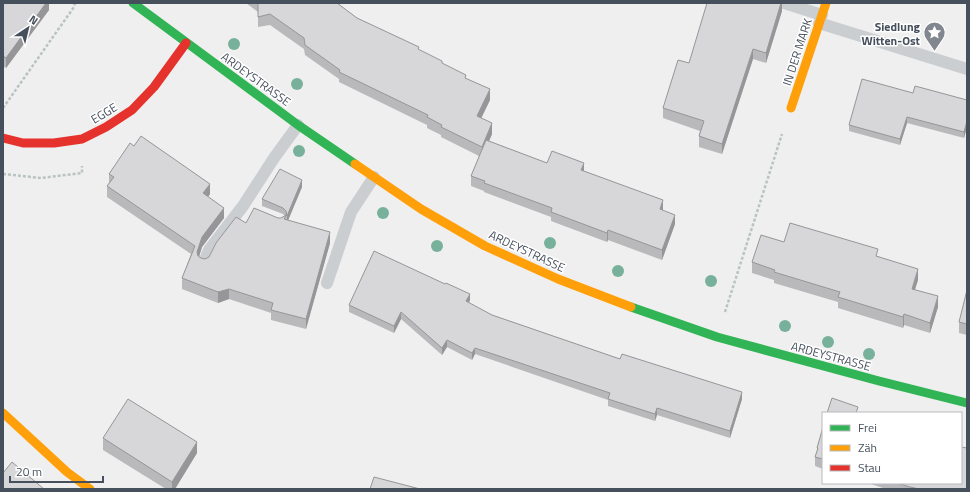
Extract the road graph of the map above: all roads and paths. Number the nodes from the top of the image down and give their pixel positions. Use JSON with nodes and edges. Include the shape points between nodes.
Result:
{"nodes":[{"id":1,"x":76,"y":3,"type":"edge"},
{"id":2,"x":134,"y":3,"type":"edge"},
{"id":3,"x":784,"y":3,"type":"edge"},
{"id":4,"x":826,"y":3,"type":"edge"},
{"id":5,"x":820,"y":19,"type":"junction"},
{"id":6,"x":186,"y":43,"type":"junction"},
{"id":7,"x":967,"y":69,"type":"edge"},
{"id":8,"x":3,"y":108,"type":"edge"},
{"id":9,"x":791,"y":108,"type":"joint"},
{"id":10,"x":298,"y":125,"type":"junction"},
{"id":11,"x":3,"y":138,"type":"edge"},
{"id":12,"x":374,"y":177,"type":"junction"},
{"id":13,"x":243,"y":206,"type":"junction"},
{"id":14,"x":256,"y":211,"type":"edge"},
{"id":15,"x":204,"y":262,"type":"edge"},
{"id":16,"x":327,"y":283,"type":"dead end"},
{"id":17,"x":717,"y":337,"type":"junction"},
{"id":18,"x":967,"y":403,"type":"edge"},
{"id":19,"x":3,"y":413,"type":"edge"},
{"id":20,"x":90,"y":489,"type":"edge"}],
"edges":[{"from":1,"to":8,"type":"path"},
{"from":2,"to":6,"type":"main road","name":"ARDEYSTRASSE"},
{"from":3,"to":5,"type":"lane"},
{"from":4,"to":5,"type":"main road","name":"IN DER MARK"},
{"from":5,"to":7,"type":"lane"},
{"from":5,"to":9,"type":"main road","name":"IN DER MARK"},
{"from":6,"to":10,"type":"main road","name":"ARDEYSTRASSE"},
{"from":6,"to":11,"type":"main road","name":"EGGE","via":[[154,87],[132,110],[82,140],[23,143]]},
{"from":9,"to":17,"type":"path"},
{"from":10,"to":12,"type":"main road","name":"ARDEYSTRASSE"},
{"from":10,"to":13,"type":"lane"},
{"from":12,"to":16,"type":"lane","via":[[351,212]]},
{"from":12,"to":17,"type":"main road","name":"ARDEYSTRASSE","via":[[421,209],[485,246],[558,279]]},
{"from":13,"to":14,"type":"lane"},
{"from":13,"to":15,"type":"lane","via":[[209,250]]},
{"from":17,"to":18,"type":"main road","name":"ARDEYSTRASSE"},
{"from":19,"to":20,"type":"main road","via":[[67,472]]}]}
